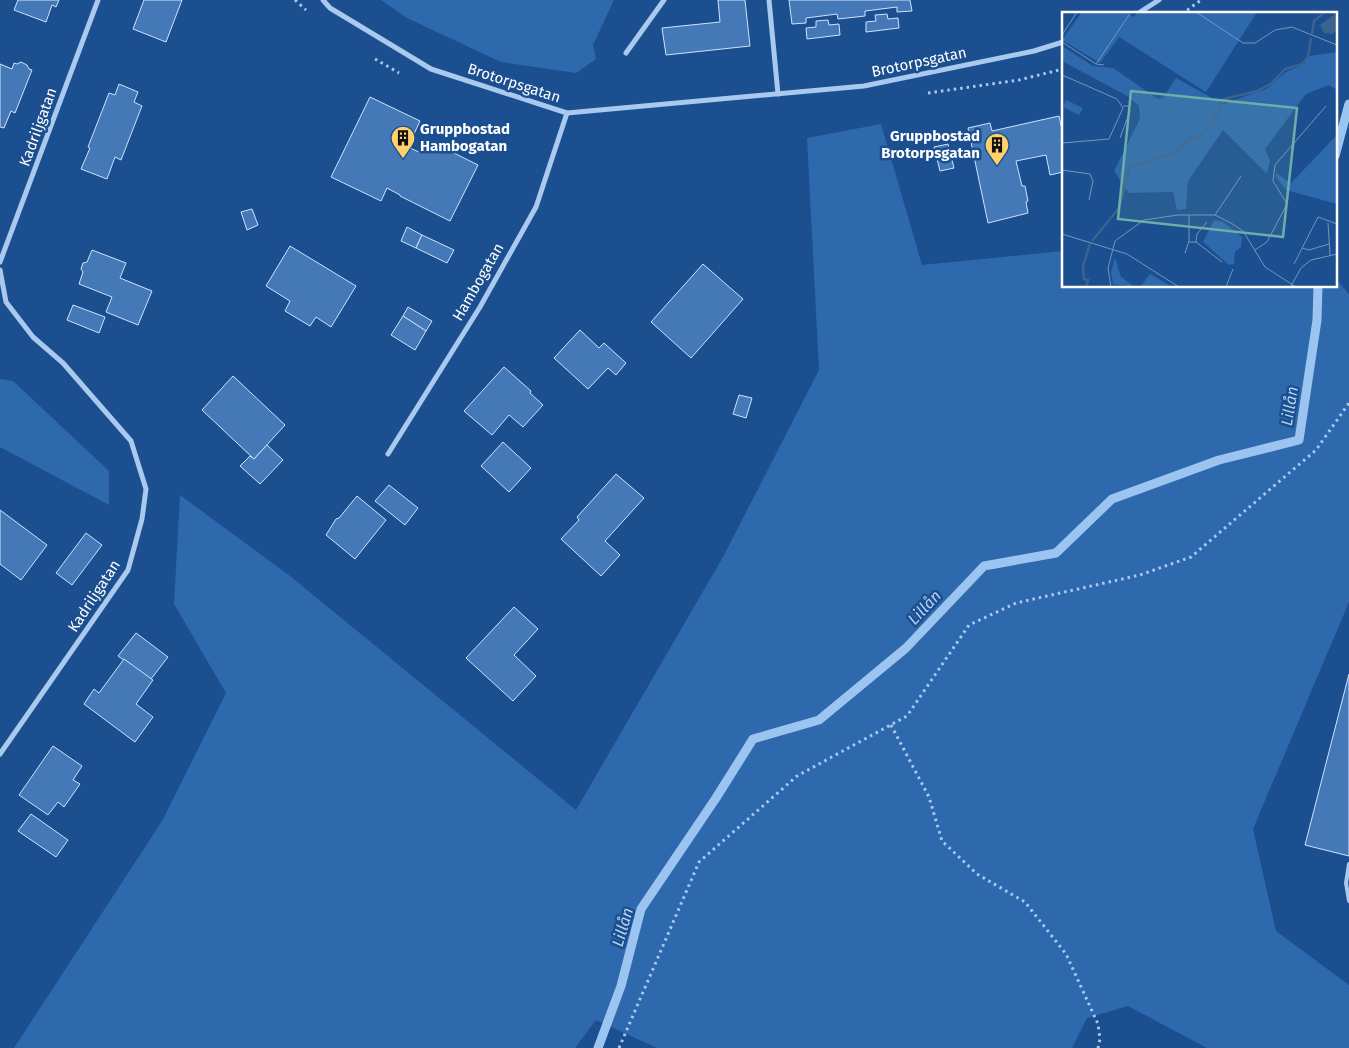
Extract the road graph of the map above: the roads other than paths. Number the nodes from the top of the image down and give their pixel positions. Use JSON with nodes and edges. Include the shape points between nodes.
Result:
{"nodes":[{"id":1,"x":98,"y":0,"type":"edge"},
{"id":2,"x":324,"y":0,"type":"edge"},
{"id":3,"x":664,"y":0,"type":"edge"},
{"id":4,"x":769,"y":0,"type":"edge"},
{"id":5,"x":1159,"y":0,"type":"edge"},
{"id":6,"x":1140,"y":12,"type":"edge"},
{"id":7,"x":1062,"y":42,"type":"edge"},
{"id":8,"x":626,"y":53,"type":"dead end"},
{"id":9,"x":778,"y":94,"type":"junction"},
{"id":10,"x":567,"y":113,"type":"junction"},
{"id":11,"x":0,"y":262,"type":"edge"},
{"id":12,"x":0,"y":270,"type":"edge"},
{"id":13,"x":388,"y":454,"type":"dead end"},
{"id":14,"x":0,"y":754,"type":"edge"},
{"id":15,"x":1349,"y":864,"type":"edge"},
{"id":16,"x":1349,"y":901,"type":"edge"}],
"edges":[{"from":1,"to":11,"type":"street","name":"Kadriljgatan"},
{"from":2,"to":10,"type":"street","name":"Brotorpsgatan","via":[[330,8],[431,69]]},
{"from":3,"to":8,"type":"street"},
{"from":4,"to":9,"type":"street"},
{"from":5,"to":6,"type":"street"},
{"from":7,"to":9,"type":"street","name":"Brotorpsgatan","via":[[864,86]]},
{"from":9,"to":10,"type":"street","name":"Brotorpsgatan"},
{"from":10,"to":13,"type":"street","name":"Hambogatan","via":[[536,207],[480,307]]},
{"from":12,"to":14,"type":"street","name":"Kadriljgatan","via":[[6,302],[33,337],[63,363],[132,441],[146,489],[142,519],[128,570]]},
{"from":15,"to":16,"type":"lane","via":[[1346,883]]}]}
